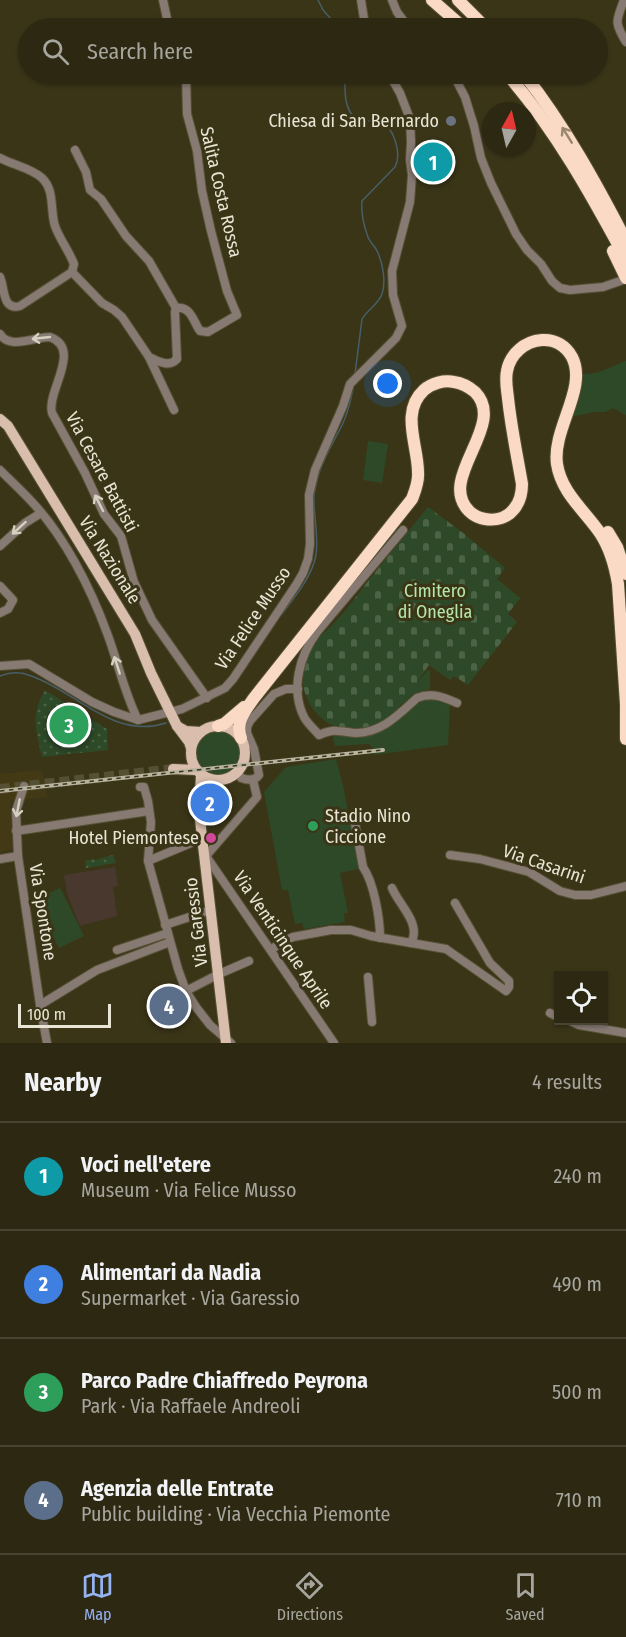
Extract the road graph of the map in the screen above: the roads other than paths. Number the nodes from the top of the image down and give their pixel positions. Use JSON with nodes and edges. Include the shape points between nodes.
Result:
{"nodes":[{"id":1,"x":163,"y":0,"type":"edge"},
{"id":2,"x":361,"y":0,"type":"edge"},
{"id":3,"x":392,"y":0,"type":"edge"},
{"id":4,"x":432,"y":0,"type":"edge"},
{"id":5,"x":458,"y":0,"type":"edge"},
{"id":6,"x":624,"y":0,"type":"edge"},
{"id":7,"x":167,"y":18,"type":"edge"},
{"id":8,"x":364,"y":18,"type":"edge"},
{"id":9,"x":402,"y":18,"type":"edge"},
{"id":10,"x":453,"y":18,"type":"edge"},
{"id":11,"x":476,"y":18,"type":"edge"},
{"id":12,"x":626,"y":42,"type":"edge"},
{"id":13,"x":186,"y":84,"type":"edge"},
{"id":14,"x":395,"y":84,"type":"edge"},
{"id":15,"x":458,"y":84,"type":"edge"},
{"id":16,"x":515,"y":84,"type":"edge"},
{"id":17,"x":531,"y":84,"type":"edge"},
{"id":18,"x":75,"y":150,"type":"dead end"},
{"id":19,"x":0,"y":158,"type":"edge"},
{"id":20,"x":593,"y":199,"type":"junction"},
{"id":21,"x":626,"y":241,"type":"edge"},
{"id":22,"x":626,"y":259,"type":"edge"},
{"id":23,"x":72,"y":272,"type":"junction"},
{"id":24,"x":625,"y":276,"type":"edge"},
{"id":25,"x":0,"y":277,"type":"edge"},
{"id":26,"x":176,"y":308,"type":"junction"},
{"id":27,"x":0,"y":334,"type":"edge"},
{"id":28,"x":149,"y":357,"type":"junction"},
{"id":29,"x":174,"y":410,"type":"dead end"},
{"id":30,"x":0,"y":419,"type":"edge"},
{"id":31,"x":0,"y":470,"type":"edge"},
{"id":32,"x":567,"y":491,"type":"junction"},
{"id":33,"x":41,"y":513,"type":"junction"},
{"id":34,"x":403,"y":530,"type":"dead end"},
{"id":35,"x":0,"y":546,"type":"edge"},
{"id":36,"x":626,"y":574,"type":"edge"},
{"id":37,"x":0,"y":586,"type":"edge"},
{"id":38,"x":0,"y":613,"type":"edge"},
{"id":39,"x":0,"y":666,"type":"edge"},
{"id":40,"x":298,"y":689,"type":"junction"},
{"id":41,"x":207,"y":698,"type":"junction"},
{"id":42,"x":254,"y":698,"type":"junction"},
{"id":43,"x":626,"y":702,"type":"edge"},
{"id":44,"x":457,"y":703,"type":"dead end"},
{"id":45,"x":169,"y":712,"type":"junction"},
{"id":46,"x":138,"y":720,"type":"junction"},
{"id":47,"x":177,"y":726,"type":"junction"},
{"id":48,"x":218,"y":726,"type":"junction"},
{"id":49,"x":201,"y":732,"type":"junction"},
{"id":50,"x":241,"y":738,"type":"junction"},
{"id":51,"x":626,"y":739,"type":"edge"},
{"id":52,"x":191,"y":753,"type":"junction"},
{"id":53,"x":238,"y":772,"type":"junction"},
{"id":54,"x":199,"y":773,"type":"junction"},
{"id":55,"x":253,"y":780,"type":"junction"},
{"id":56,"x":216,"y":781,"type":"junction"},
{"id":57,"x":24,"y":786,"type":"dead end"},
{"id":58,"x":140,"y":787,"type":"dead end"},
{"id":59,"x":200,"y":797,"type":"junction"},
{"id":60,"x":149,"y":811,"type":"junction"},
{"id":61,"x":354,"y":818,"type":"dead end"},
{"id":62,"x":16,"y":831,"type":"junction"},
{"id":63,"x":203,"y":838,"type":"junction"},
{"id":64,"x":450,"y":855,"type":"dead end"},
{"id":65,"x":18,"y":856,"type":"junction"},
{"id":66,"x":206,"y":856,"type":"junction"},
{"id":67,"x":0,"y":859,"type":"edge"},
{"id":68,"x":148,"y":861,"type":"junction"},
{"id":69,"x":626,"y":886,"type":"edge"},
{"id":70,"x":392,"y":888,"type":"dead end"},
{"id":71,"x":454,"y":903,"type":"dead end"},
{"id":72,"x":211,"y":910,"type":"junction"},
{"id":73,"x":168,"y":933,"type":"junction"},
{"id":74,"x":376,"y":937,"type":"junction"},
{"id":75,"x":411,"y":943,"type":"junction"},
{"id":76,"x":117,"y":950,"type":"dead end"},
{"id":77,"x":271,"y":950,"type":"junction"},
{"id":78,"x":249,"y":961,"type":"dead end"},
{"id":79,"x":219,"y":974,"type":"junction"},
{"id":80,"x":368,"y":976,"type":"dead end"},
{"id":81,"x":186,"y":991,"type":"junction"},
{"id":82,"x":40,"y":1005,"type":"junction"},
{"id":83,"x":372,"y":1022,"type":"dead end"},
{"id":84,"x":579,"y":1025,"type":"edge"},
{"id":85,"x":626,"y":1033,"type":"edge"},
{"id":86,"x":228,"y":1042,"type":"edge"},
{"id":87,"x":47,"y":1043,"type":"edge"},
{"id":88,"x":334,"y":1043,"type":"edge"}],
"edges":[{"from":1,"to":7,"type":"street"},
{"from":2,"to":8,"type":"street"},
{"from":3,"to":9,"type":"street"},
{"from":4,"to":10,"type":"highway"},
{"from":5,"to":11,"type":"highway"},
{"from":6,"to":12,"type":"street","via":[[617,19]]},
{"from":13,"to":26,"type":"street","name":"Salita Costa Rossa","via":[[187,114],[202,191],[227,291],[237,315],[205,333],[187,310]]},
{"from":14,"to":41,"type":"street","name":"Via Felice Musso","via":[[410,119],[412,174],[410,202],[392,271],[393,295],[402,326],[396,338],[350,384],[315,470],[309,495],[310,544],[303,573],[233,679]]},
{"from":15,"to":24,"type":"street","via":[[491,183],[516,234],[552,281],[570,290],[603,287]]},
{"from":16,"to":20,"type":"highway","via":[[548,126]]},
{"from":21,"to":17,"type":"highway","one_way":true,"via":[[582,160]]},
{"from":18,"to":26,"type":"street","via":[[90,190],[149,261]]},
{"from":19,"to":23,"type":"street","via":[[34,173],[46,183],[55,226],[74,264]]},
{"from":20,"to":22,"type":"highway"},
{"from":20,"to":24,"type":"highway"},
{"from":23,"to":25,"type":"street","via":[[15,307],[6,302]]},
{"from":23,"to":28,"type":"street","via":[[122,317]]},
{"from":26,"to":28,"type":"street","via":[[177,359],[169,364]]},
{"from":41,"to":27,"type":"street","name":"Via Cesare Battisti","one_way":true,"via":[[152,620],[134,582],[121,537],[104,514],[51,411],[63,368],[61,345],[47,336],[9,342]]},
{"from":28,"to":29,"type":"street"},
{"from":30,"to":45,"type":"main road","name":"Via Nazionale","via":[[8,426],[135,634]]},
{"from":31,"to":33,"type":"street"},
{"from":32,"to":36,"type":"highway","via":[[605,527],[617,546]]},
{"from":32,"to":42,"type":"highway","via":[[556,456],[576,374],[571,355],[563,346],[534,341],[521,347],[509,363],[506,384],[522,490],[516,507],[501,518],[488,520],[473,515],[460,493],[483,418],[478,396],[470,388],[453,382],[427,388],[412,412],[418,472],[412,499]]},
{"from":32,"to":43,"type":"highway","via":[[603,538],[614,565]]},
{"from":33,"to":35,"type":"street","one_way":true},
{"from":46,"to":33,"type":"street","one_way":true,"via":[[87,585]]},
{"from":34,"to":40,"type":"street","via":[[312,638],[301,661]]},
{"from":37,"to":38,"type":"street","via":[[13,600]]},
{"from":39,"to":46,"type":"street","via":[[29,664],[92,702]]},
{"from":40,"to":44,"type":"street","via":[[304,719],[319,735],[335,730],[371,731],[389,723],[422,696],[437,695]]},
{"from":40,"to":55,"type":"street","via":[[274,694],[247,727],[259,775]]},
{"from":41,"to":45,"type":"street","name":"Via Felice Musso"},
{"from":42,"to":48,"type":"highway"},
{"from":42,"to":50,"type":"highway","via":[[239,722]]},
{"from":43,"to":51,"type":"highway"},
{"from":45,"to":46,"type":"street","name":"Via Felice Musso"},
{"from":45,"to":47,"type":"main road","name":"Via Nazionale"},
{"from":47,"to":49,"type":"main road","via":[[192,733]]},
{"from":47,"to":52,"type":"main road","name":"Via Nazionale","via":[[189,742]]},
{"from":48,"to":49,"type":"main road"},
{"from":48,"to":50,"type":"main road","via":[[235,731]]},
{"from":49,"to":52,"type":"main road"},
{"from":50,"to":53,"type":"main road","via":[[246,756]]},
{"from":52,"to":54,"type":"main road"},
{"from":52,"to":54,"type":"main road","via":[[187,763],[173,770]]},
{"from":53,"to":55,"type":"street","via":[[241,778]]},
{"from":53,"to":56,"type":"main road"},
{"from":54,"to":56,"type":"main road"},
{"from":54,"to":59,"type":"main road","name":"Via Garessio"},
{"from":55,"to":66,"type":"street","via":[[256,797]]},
{"from":56,"to":59,"type":"main road"},
{"from":57,"to":62,"type":"street","name":"Via Spontone","one_way":true,"via":[[16,811]]},
{"from":58,"to":60,"type":"street","via":[[144,787]]},
{"from":59,"to":63,"type":"main road","name":"Via Garessio"},
{"from":60,"to":62,"type":"street"},
{"from":60,"to":68,"type":"street"},
{"from":61,"to":74,"type":"street","via":[[363,867],[379,916]]},
{"from":62,"to":65,"type":"street","name":"Via Spontone"},
{"from":63,"to":66,"type":"main road","name":"Via Garessio"},
{"from":63,"to":68,"type":"street"},
{"from":64,"to":69,"type":"street","name":"Via Casarini","via":[[530,872],[562,892],[575,895],[591,896]]},
{"from":65,"to":67,"type":"street"},
{"from":65,"to":82,"type":"street","name":"Via Spontone"},
{"from":66,"to":72,"type":"main road","name":"Via Garessio"},
{"from":66,"to":77,"type":"street","name":"Via Venticinque Aprile"},
{"from":68,"to":73,"type":"street"},
{"from":70,"to":75,"type":"street","via":[[414,926]]},
{"from":71,"to":75,"type":"street","via":[[490,963],[509,981],[506,991],[446,949]]},
{"from":72,"to":73,"type":"street"},
{"from":72,"to":79,"type":"main road","name":"Via Garessio"},
{"from":73,"to":76,"type":"street"},
{"from":73,"to":81,"type":"street"},
{"from":73,"to":82,"type":"street"},
{"from":74,"to":75,"type":"street"},
{"from":74,"to":77,"type":"street","via":[[351,930],[331,930],[293,937]]},
{"from":77,"to":88,"type":"street","name":"Via Venticinque Aprile"},
{"from":78,"to":79,"type":"street"},
{"from":79,"to":81,"type":"street"},
{"from":79,"to":86,"type":"main road","name":"Via Garessio"},
{"from":80,"to":83,"type":"street"},
{"from":81,"to":86,"type":"street"},
{"from":82,"to":87,"type":"street","name":"Via Spontone"},
{"from":84,"to":85,"type":"street"}]}
